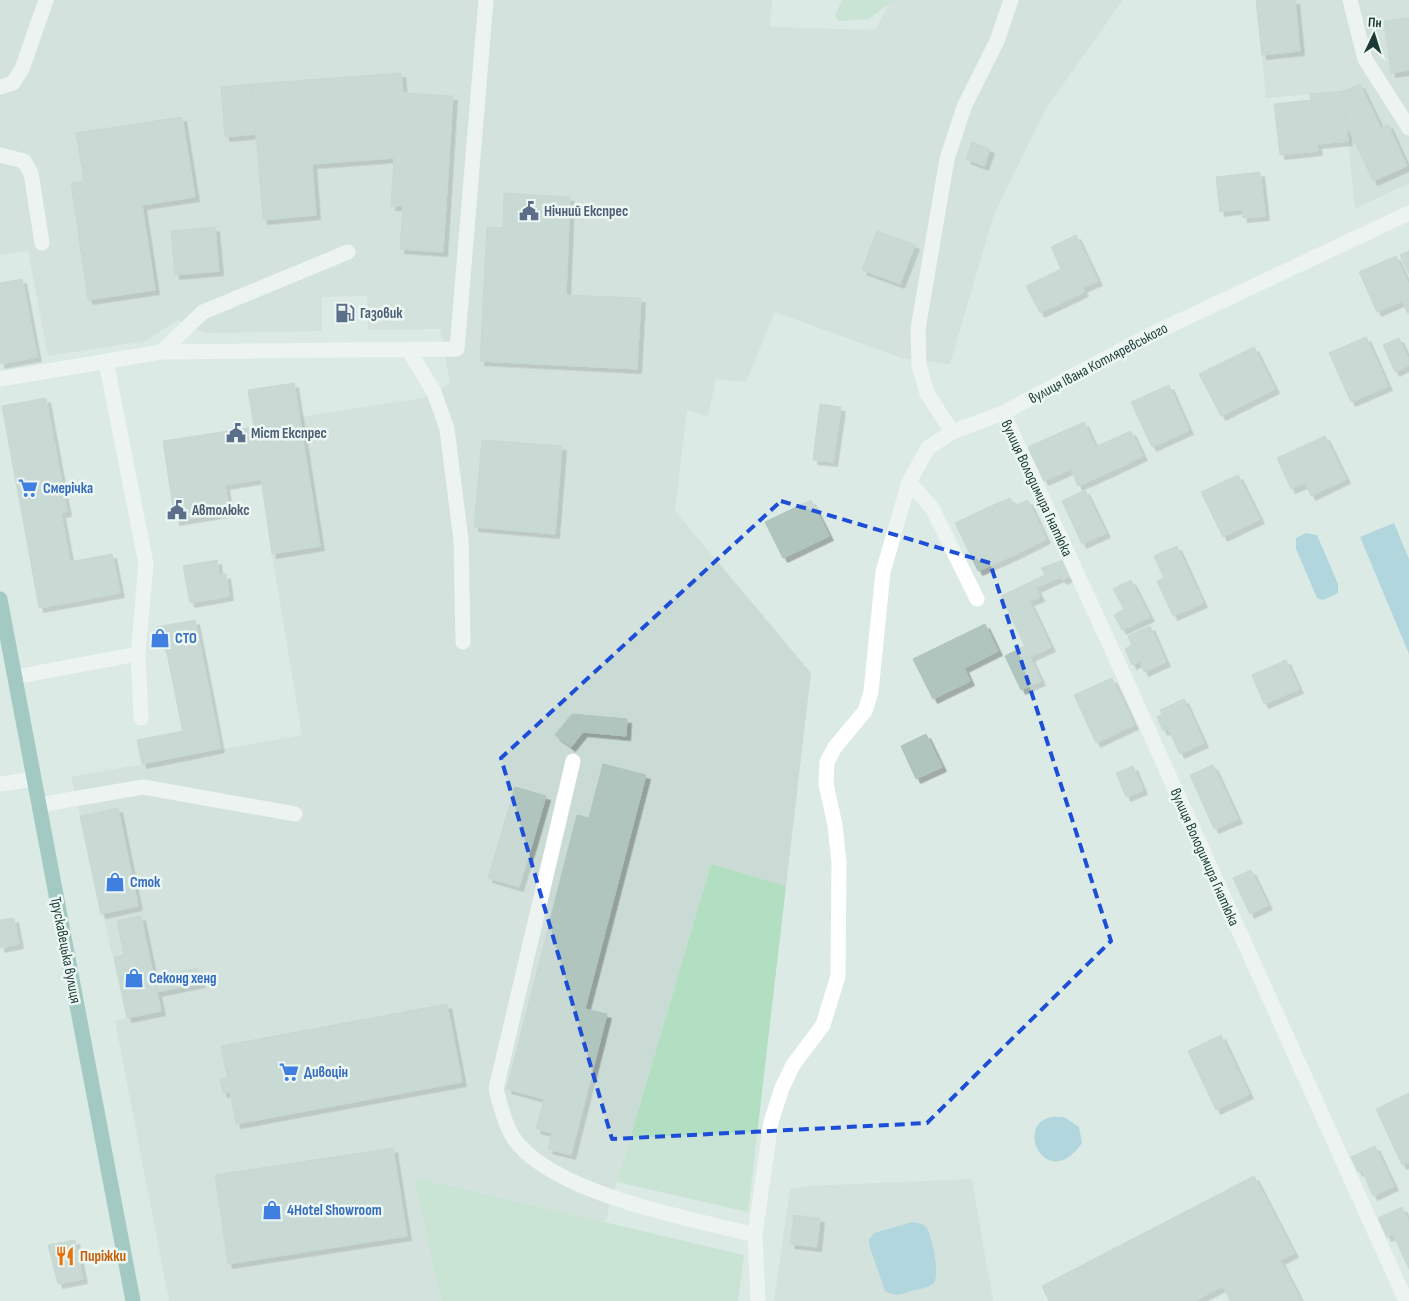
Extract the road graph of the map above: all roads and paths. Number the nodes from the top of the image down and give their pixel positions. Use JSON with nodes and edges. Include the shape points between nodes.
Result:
{"nodes":[{"id":1,"x":46,"y":0,"type":"edge"},
{"id":2,"x":486,"y":0,"type":"edge"},
{"id":3,"x":1011,"y":0,"type":"edge"},
{"id":4,"x":1350,"y":0,"type":"edge"},
{"id":5,"x":0,"y":87,"type":"edge"},
{"id":6,"x":1409,"y":128,"type":"edge"},
{"id":7,"x":0,"y":155,"type":"edge"},
{"id":8,"x":1409,"y":213,"type":"edge"},
{"id":9,"x":42,"y":243,"type":"dead end"},
{"id":10,"x":348,"y":252,"type":"dead end"},
{"id":11,"x":409,"y":351,"type":"junction"},
{"id":12,"x":161,"y":352,"type":"junction"},
{"id":13,"x":106,"y":361,"type":"junction"},
{"id":14,"x":0,"y":379,"type":"edge"},
{"id":15,"x":1002,"y":414,"type":"junction"},
{"id":16,"x":952,"y":432,"type":"junction"},
{"id":17,"x":909,"y":482,"type":"junction"},
{"id":18,"x":0,"y":599,"type":"edge"},
{"id":19,"x":977,"y":599,"type":"dead end"},
{"id":20,"x":462,"y":642,"type":"dead end"},
{"id":21,"x":5,"y":652,"type":"edge"},
{"id":22,"x":138,"y":654,"type":"junction"},
{"id":23,"x":15,"y":677,"type":"junction"},
{"id":24,"x":141,"y":718,"type":"dead end"},
{"id":25,"x":573,"y":761,"type":"dead end"},
{"id":26,"x":34,"y":778,"type":"junction"},
{"id":27,"x":0,"y":784,"type":"edge"},
{"id":28,"x":39,"y":805,"type":"junction"},
{"id":29,"x":295,"y":814,"type":"dead end"},
{"id":30,"x":755,"y":1235,"type":"junction"},
{"id":31,"x":133,"y":1301,"type":"edge"},
{"id":32,"x":758,"y":1301,"type":"edge"},
{"id":33,"x":1406,"y":1301,"type":"edge"}],
"edges":[{"from":1,"to":5,"type":"street","via":[[22,69],[14,83]]},
{"from":2,"to":11,"type":"street","via":[[457,349]]},
{"from":3,"to":16,"type":"street","via":[[997,41],[964,107],[947,159],[918,329],[919,365],[927,392]]},
{"from":4,"to":6,"type":"street","via":[[1365,59]]},
{"from":7,"to":9,"type":"street","via":[[24,161],[32,173]]},
{"from":8,"to":15,"type":"street","name":"вулиця Івана Котляревського","via":[[1152,334]]},
{"from":10,"to":12,"type":"street","via":[[203,312]]},
{"from":11,"to":12,"type":"street"},
{"from":11,"to":20,"type":"street","via":[[434,392],[447,429],[461,540]]},
{"from":12,"to":13,"type":"street"},
{"from":13,"to":14,"type":"street"},
{"from":13,"to":22,"type":"street","via":[[146,564]]},
{"from":15,"to":16,"type":"street","name":"вулиця Івана Котляревського"},
{"from":15,"to":33,"type":"street","name":"вулиця Володимира Гнатюка","via":[[1120,666]]},
{"from":16,"to":17,"type":"street","name":"вулиця Івана Котляревського","via":[[928,448]]},
{"from":17,"to":19,"type":"street","via":[[932,508]]},
{"from":17,"to":30,"type":"street","name":"вулиця Івана Котляревського","via":[[883,572],[871,692],[866,711],[835,746],[826,762],[826,784],[839,862],[838,976],[824,1025],[793,1065],[771,1122]]},
{"from":18,"to":21,"type":"main road","name":"Трускавецька вулиця"},
{"from":21,"to":23,"type":"main road","name":"Трускавецька вулиця"},
{"from":22,"to":23,"type":"street"},
{"from":22,"to":24,"type":"street"},
{"from":23,"to":26,"type":"main road","name":"Трускавецька вулиця"},
{"from":25,"to":30,"type":"street","via":[[496,1089],[504,1118],[518,1144],[547,1169],[612,1198]]},
{"from":26,"to":27,"type":"street"},
{"from":26,"to":28,"type":"main road","name":"Трускавецька вулиця"},
{"from":28,"to":29,"type":"street","via":[[143,787]]},
{"from":28,"to":31,"type":"main road","name":"Трускавецька вулиця"},
{"from":30,"to":32,"type":"street","name":"вулиця Івана Котляревського"}]}
